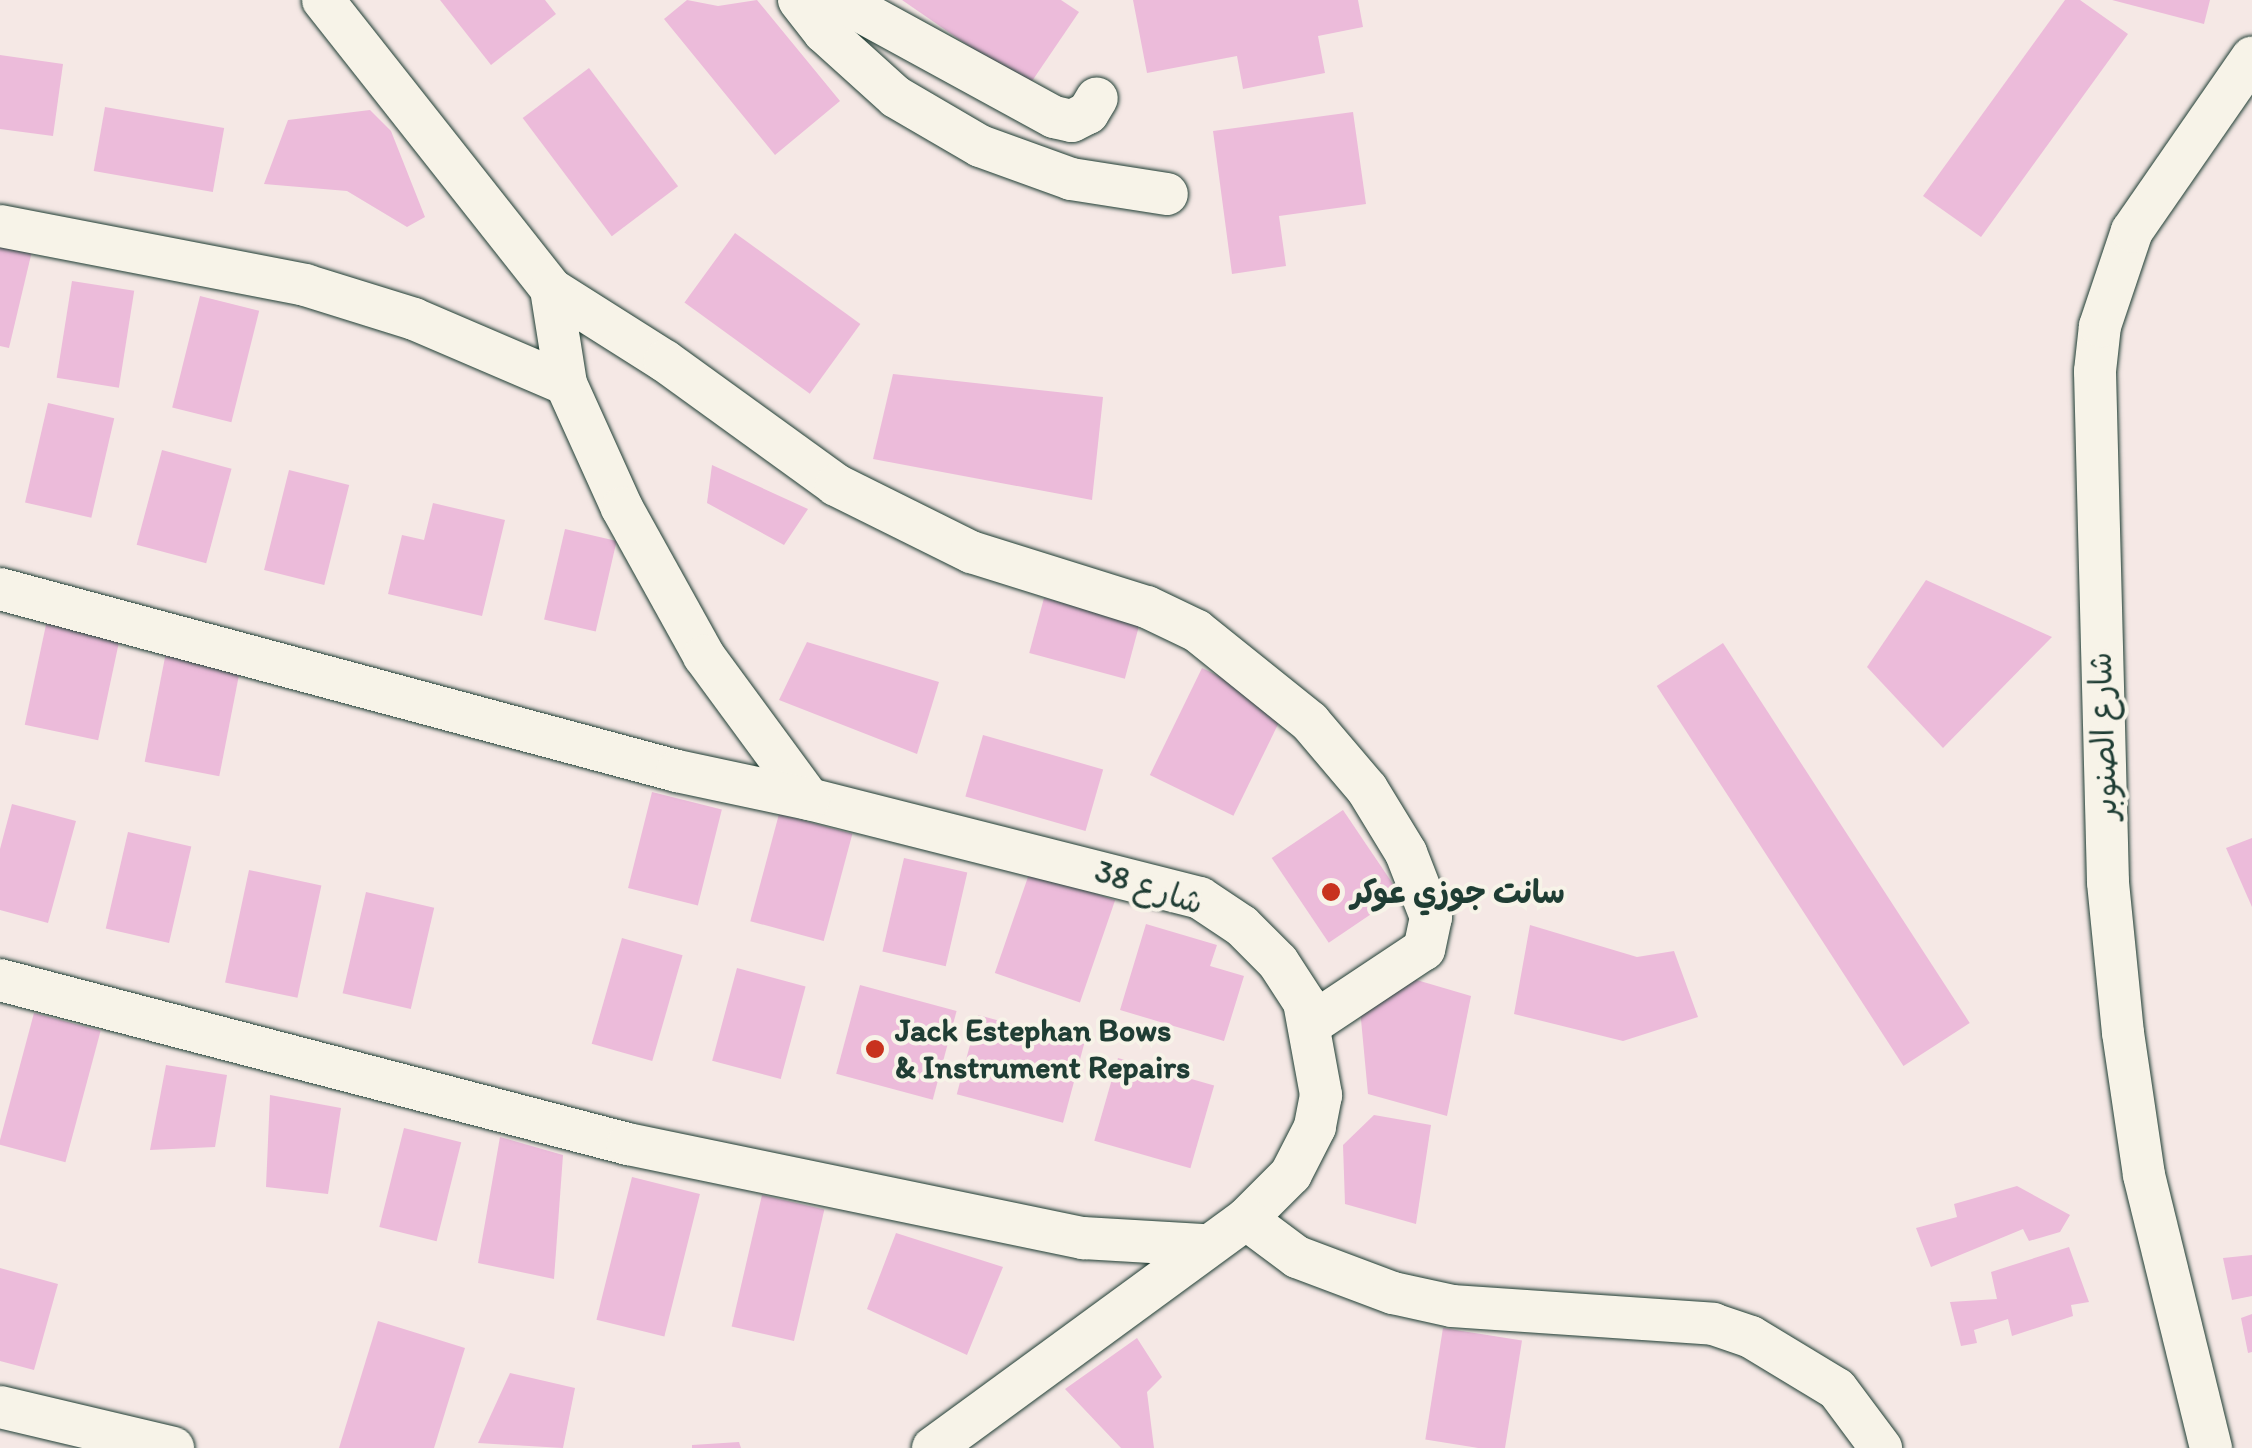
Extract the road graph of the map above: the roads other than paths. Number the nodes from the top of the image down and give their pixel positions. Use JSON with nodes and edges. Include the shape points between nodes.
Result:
{"nodes":[{"id":1,"x":323,"y":0,"type":"edge"},
{"id":2,"x":799,"y":0,"type":"edge"},
{"id":3,"x":840,"y":0,"type":"edge"},
{"id":4,"x":2252,"y":58,"type":"edge"},
{"id":5,"x":1097,"y":98,"type":"dead end"},
{"id":6,"x":1167,"y":194,"type":"dead end"},
{"id":7,"x":0,"y":226,"type":"edge"},
{"id":8,"x":551,"y":288,"type":"junction"},
{"id":9,"x":566,"y":384,"type":"junction"},
{"id":10,"x":0,"y":589,"type":"edge"},
{"id":11,"x":809,"y":799,"type":"junction"},
{"id":12,"x":0,"y":980,"type":"edge"},
{"id":13,"x":1311,"y":1024,"type":"junction"},
{"id":14,"x":1246,"y":1219,"type":"junction"},
{"id":15,"x":1202,"y":1245,"type":"junction"},
{"id":16,"x":0,"y":1408,"type":"edge"},
{"id":17,"x":173,"y":1448,"type":"edge"},
{"id":18,"x":934,"y":1448,"type":"edge"},
{"id":19,"x":1881,"y":1448,"type":"edge"},
{"id":20,"x":2211,"y":1448,"type":"edge"}],
"edges":[{"from":1,"to":8,"type":"street"},
{"from":2,"to":6,"type":"street","via":[[896,97],[980,146],[1071,179]]},
{"from":3,"to":5,"type":"street","via":[[1054,117],[1072,121]]},
{"from":4,"to":20,"type":"street","name":"شارع الصنوبر","via":[[2132,231],[2100,326],[2095,371],[2108,882],[2123,1033],[2144,1175]]},
{"from":7,"to":9,"type":"street","via":[[305,284],[414,319]]},
{"from":8,"to":9,"type":"street"},
{"from":8,"to":13,"type":"street","via":[[666,361],[836,485],[971,552],[1146,607],[1197,632],[1310,722],[1367,790],[1412,866],[1431,917],[1424,949]]},
{"from":9,"to":11,"type":"street","via":[[622,508],[704,656]]},
{"from":10,"to":11,"type":"street","name":"شارع 38","via":[[677,771]]},
{"from":11,"to":13,"type":"street","name":"شارع 38","via":[[1200,898],[1278,962]]},
{"from":12,"to":15,"type":"street","via":[[726,1166],[1082,1238]]},
{"from":13,"to":14,"type":"street","name":"شارع 38","via":[[1321,1095],[1315,1127],[1291,1174]]},
{"from":14,"to":15,"type":"street","name":"شارع 38"},
{"from":14,"to":19,"type":"street","via":[[1297,1256],[1394,1293],[1514,1312],[1713,1324],[1751,1337],[1837,1390]]},
{"from":15,"to":18,"type":"street","name":"شارع 38"},
{"from":16,"to":17,"type":"street"}]}
